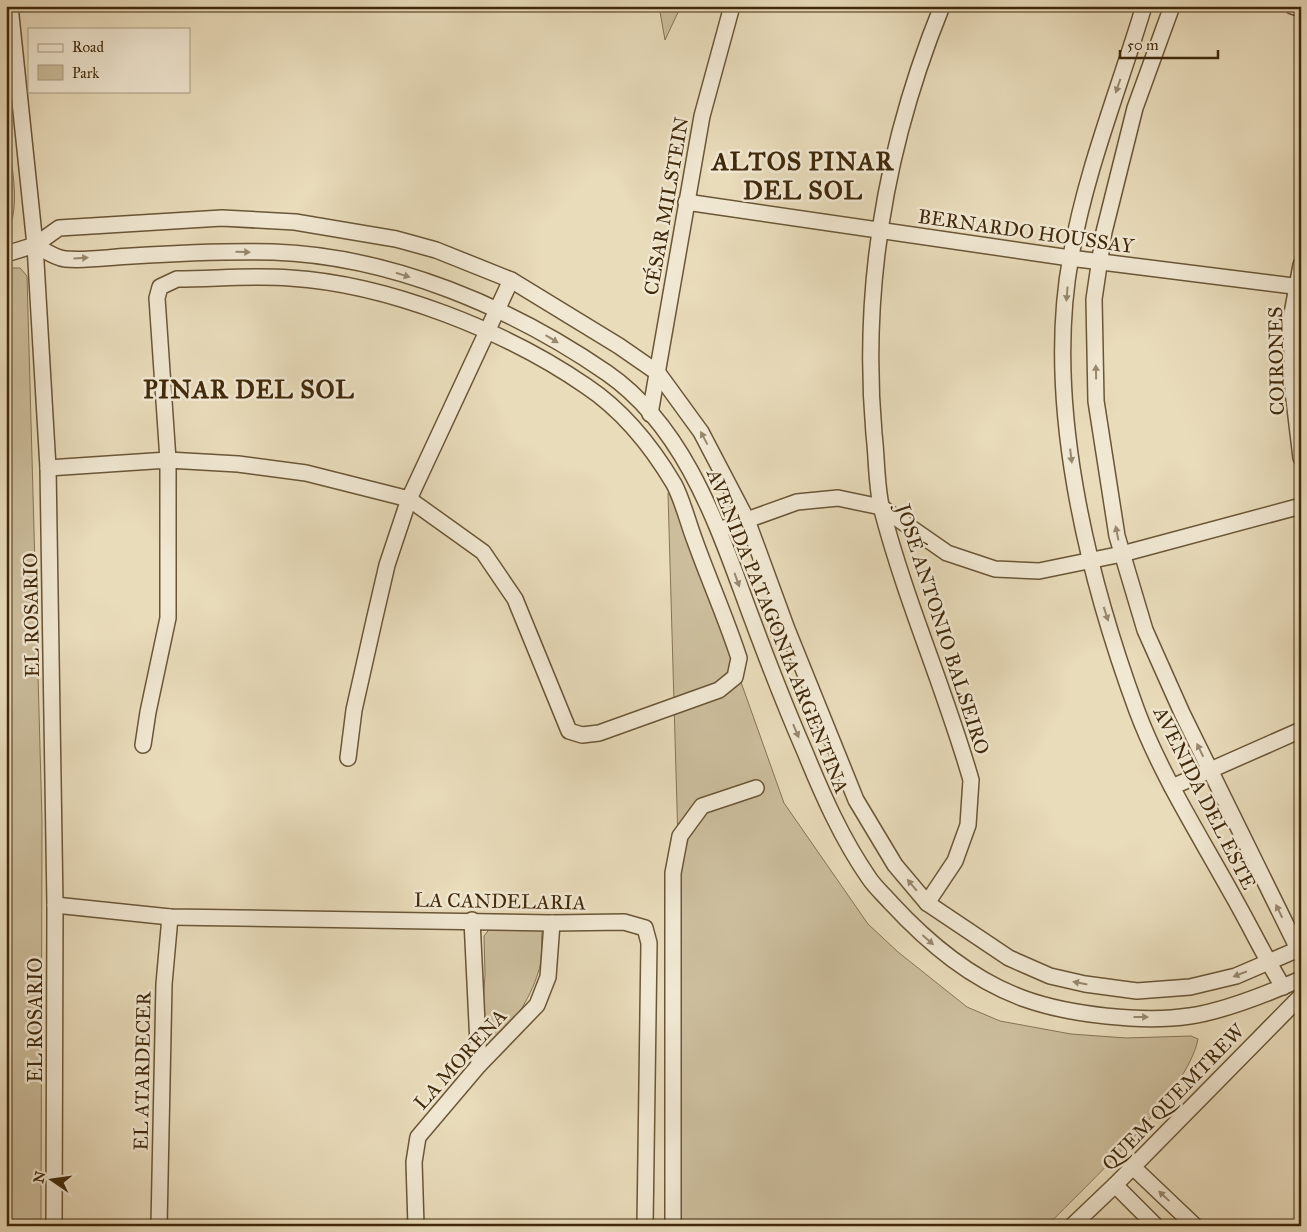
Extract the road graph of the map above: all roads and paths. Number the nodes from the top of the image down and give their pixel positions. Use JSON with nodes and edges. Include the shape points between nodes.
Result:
{"nodes":[{"id":1,"x":10,"y":6,"type":"edge"},
{"id":2,"x":732,"y":6,"type":"edge"},
{"id":3,"x":942,"y":6,"type":"edge"},
{"id":4,"x":1144,"y":6,"type":"edge"},
{"id":5,"x":1172,"y":6,"type":"edge"},
{"id":6,"x":1292,"y":6,"type":"edge"},
{"id":7,"x":1301,"y":9,"type":"edge"},
{"id":8,"x":13,"y":89,"type":"edge"},
{"id":9,"x":686,"y":202,"type":"junction"},
{"id":10,"x":878,"y":230,"type":"junction"},
{"id":11,"x":35,"y":246,"type":"junction"},
{"id":12,"x":6,"y":254,"type":"edge"},
{"id":13,"x":1070,"y":258,"type":"junction"},
{"id":14,"x":1100,"y":262,"type":"junction"},
{"id":15,"x":1301,"y":264,"type":"edge"},
{"id":16,"x":511,"y":280,"type":"junction"},
{"id":17,"x":1299,"y":287,"type":"edge"},
{"id":18,"x":497,"y":312,"type":"junction"},
{"id":19,"x":488,"y":332,"type":"junction"},
{"id":20,"x":658,"y":373,"type":"junction"},
{"id":21,"x":650,"y":414,"type":"junction"},
{"id":22,"x":1301,"y":458,"type":"edge"},
{"id":23,"x":168,"y":460,"type":"junction"},
{"id":24,"x":48,"y":468,"type":"junction"},
{"id":25,"x":409,"y":499,"type":"junction"},
{"id":26,"x":1301,"y":506,"type":"edge"},
{"id":27,"x":881,"y":507,"type":"junction"},
{"id":28,"x":747,"y":520,"type":"junction"},
{"id":29,"x":719,"y":530,"type":"junction"},
{"id":30,"x":1122,"y":554,"type":"junction"},
{"id":31,"x":1090,"y":561,"type":"junction"},
{"id":32,"x":1301,"y":730,"type":"edge"},
{"id":33,"x":144,"y":745,"type":"dead end"},
{"id":34,"x":348,"y":758,"type":"dead end"},
{"id":35,"x":1210,"y":770,"type":"junction"},
{"id":36,"x":1172,"y":786,"type":"junction"},
{"id":37,"x":756,"y":788,"type":"dead end"},
{"id":38,"x":927,"y":903,"type":"junction"},
{"id":39,"x":55,"y":906,"type":"junction"},
{"id":40,"x":170,"y":917,"type":"junction"},
{"id":41,"x":472,"y":920,"type":"junction"},
{"id":42,"x":552,"y":923,"type":"junction"},
{"id":43,"x":1300,"y":951,"type":"edge"},
{"id":44,"x":1268,"y":962,"type":"junction"},
{"id":45,"x":1296,"y":988,"type":"edge"},
{"id":46,"x":479,"y":1064,"type":"junction"},
{"id":47,"x":1133,"y":1166,"type":"junction"},
{"id":48,"x":1115,"y":1185,"type":"junction"},
{"id":49,"x":54,"y":1226,"type":"edge"},
{"id":50,"x":159,"y":1226,"type":"edge"},
{"id":51,"x":416,"y":1226,"type":"edge"},
{"id":52,"x":645,"y":1226,"type":"edge"},
{"id":53,"x":672,"y":1226,"type":"edge"},
{"id":54,"x":1072,"y":1226,"type":"edge"},
{"id":55,"x":1156,"y":1226,"type":"edge"},
{"id":56,"x":1196,"y":1226,"type":"edge"}],
"edges":[{"from":1,"to":8,"type":"street","name":"EL ROSARIO"},
{"from":2,"to":9,"type":"street","name":"CÉSAR MILSTEIN","via":[[702,116]]},
{"from":3,"to":10,"type":"street","name":"JOSÉ ANTONIO BALSEIRO","via":[[906,106]]},
{"from":4,"to":13,"type":"street","name":"AVENIDA DEL ESTE","one_way":true,"via":[[1086,186]]},
{"from":5,"to":14,"type":"street","name":"AVENIDA DEL ESTE","via":[[1135,108],[1104,232]]},
{"from":6,"to":7,"type":"street"},
{"from":8,"to":11,"type":"street","name":"EL ROSARIO"},
{"from":9,"to":10,"type":"street","name":"BERNARDO HOUSSAY"},
{"from":9,"to":20,"type":"street","name":"CÉSAR MILSTEIN"},
{"from":10,"to":13,"type":"street","name":"BERNARDO HOUSSAY"},
{"from":10,"to":27,"type":"street","name":"JOSÉ ANTONIO BALSEIRO","via":[[870,349],[871,400]]},
{"from":11,"to":12,"type":"street"},
{"from":11,"to":16,"type":"street","name":"AVENIDA PATAGONIA ARGENTINA","via":[[59,228],[222,218],[296,222],[412,243]]},
{"from":11,"to":18,"type":"street","name":"AVENIDA PATAGONIA ARGENTINA","one_way":true,"via":[[61,259],[279,252],[338,260],[391,271],[450,290]]},
{"from":11,"to":24,"type":"street","name":"EL ROSARIO"},
{"from":13,"to":14,"type":"street","name":"BERNARDO HOUSSAY"},
{"from":13,"to":31,"type":"street","name":"AVENIDA DEL ESTE","one_way":true,"via":[[1064,330],[1064,384],[1071,459]]},
{"from":14,"to":17,"type":"street","name":"BERNARDO HOUSSAY"},
{"from":30,"to":14,"type":"street","name":"AVENIDA DEL ESTE","one_way":true,"via":[[1096,401],[1094,299]]},
{"from":15,"to":17,"type":"street","name":"COIRONES"},
{"from":16,"to":18,"type":"street"},
{"from":16,"to":20,"type":"street","name":"AVENIDA PATAGONIA ARGENTINA"},
{"from":17,"to":22,"type":"street","name":"COIRONES","via":[[1291,319],[1293,391]]},
{"from":18,"to":19,"type":"street"},
{"from":18,"to":21,"type":"street","name":"AVENIDA PATAGONIA ARGENTINA","one_way":true,"via":[[545,335],[611,376]]},
{"from":19,"to":23,"type":"street","via":[[386,293],[333,283],[290,278],[177,279],[160,287],[157,298]]},
{"from":19,"to":25,"type":"street"},
{"from":19,"to":25,"type":"street","via":[[525,349],[587,386],[627,421],[650,448],[675,486],[733,639],[739,658],[735,677],[719,690],[599,733],[582,735],[569,731],[515,599],[483,552]]},
{"from":20,"to":21,"type":"street","name":"CÉSAR MILSTEIN"},
{"from":28,"to":20,"type":"street","name":"AVENIDA PATAGONIA ARGENTINA","one_way":true,"via":[[701,432]]},
{"from":21,"to":29,"type":"street","name":"AVENIDA PATAGONIA ARGENTINA","via":[[678,449]]},
{"from":23,"to":24,"type":"street"},
{"from":23,"to":25,"type":"street","via":[[238,464],[306,473]]},
{"from":23,"to":33,"type":"street","via":[[168,618]]},
{"from":24,"to":39,"type":"street","name":"EL ROSARIO"},
{"from":25,"to":34,"type":"street","via":[[387,565],[354,710]]},
{"from":26,"to":30,"type":"street"},
{"from":27,"to":28,"type":"street","via":[[838,498],[797,502]]},
{"from":27,"to":31,"type":"street","via":[[947,552],[996,569],[1039,571]]},
{"from":27,"to":38,"type":"street","name":"JOSÉ ANTONIO BALSEIRO","via":[[971,780],[968,825],[955,861]]},
{"from":28,"to":29,"type":"street"},
{"from":38,"to":28,"type":"street","name":"AVENIDA PATAGONIA ARGENTINA","one_way":true,"via":[[895,865],[856,800]]},
{"from":29,"to":45,"type":"street","name":"AVENIDA PATAGONIA ARGENTINA","one_way":true,"via":[[761,646],[832,816],[870,880],[914,928],[952,960],[1000,990],[1042,1005],[1081,1013],[1135,1017],[1190,1016]]},
{"from":30,"to":31,"type":"street"},
{"from":35,"to":30,"type":"street","name":"AVENIDA DEL ESTE","one_way":true,"via":[[1145,630]]},
{"from":31,"to":36,"type":"street","name":"AVENIDA DEL ESTE","one_way":true,"via":[[1138,712]]},
{"from":32,"to":35,"type":"street"},
{"from":35,"to":36,"type":"street"},
{"from":43,"to":35,"type":"street","name":"AVENIDA DEL ESTE","one_way":true},
{"from":36,"to":44,"type":"street","name":"AVENIDA DEL ESTE"},
{"from":37,"to":53,"type":"street","via":[[702,806],[680,836],[672,873]]},
{"from":44,"to":38,"type":"street","name":"AVENIDA PATAGONIA ARGENTINA","one_way":true,"via":[[1236,976],[1190,987],[1137,991],[1085,984],[1050,976],[1009,958]]},
{"from":39,"to":40,"type":"street","name":"LA CANDELARIA"},
{"from":39,"to":49,"type":"street","name":"EL ROSARIO"},
{"from":40,"to":41,"type":"street","name":"LA CANDELARIA"},
{"from":40,"to":50,"type":"street","name":"EL ATARDECER","via":[[164,993]]},
{"from":41,"to":42,"type":"street","name":"LA CANDELARIA"},
{"from":41,"to":46,"type":"street"},
{"from":42,"to":46,"type":"street","name":"LA MORENA","via":[[548,977],[537,1005]]},
{"from":42,"to":52,"type":"street","name":"LA CANDELARIA","via":[[624,922],[645,928],[650,943]]},
{"from":43,"to":44,"type":"street","name":"AVENIDA PATAGONIA ARGENTINA"},
{"from":44,"to":45,"type":"street","name":"AVENIDA DEL ESTE"},
{"from":45,"to":47,"type":"street","name":"QUEM QUEMTREW"},
{"from":46,"to":51,"type":"street","name":"LA MORENA","via":[[418,1137],[414,1162]]},
{"from":47,"to":48,"type":"street","name":"QUEM QUEMTREW"},
{"from":56,"to":47,"type":"street","one_way":true},
{"from":48,"to":54,"type":"street","name":"QUEM QUEMTREW"},
{"from":48,"to":55,"type":"street"}]}
